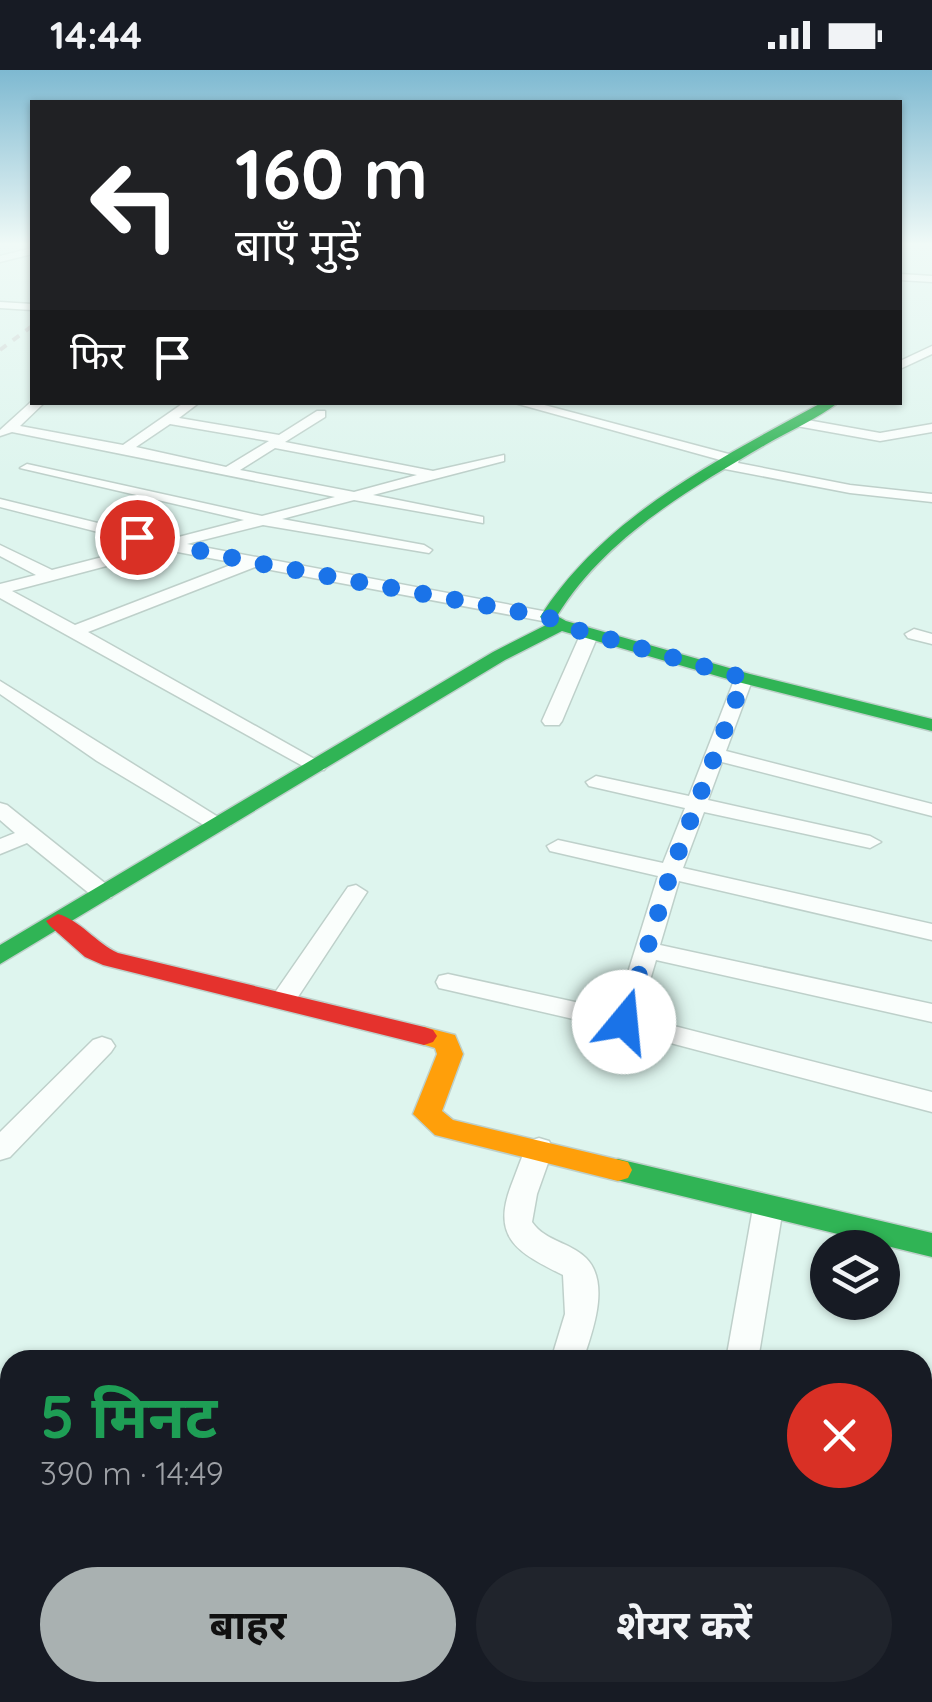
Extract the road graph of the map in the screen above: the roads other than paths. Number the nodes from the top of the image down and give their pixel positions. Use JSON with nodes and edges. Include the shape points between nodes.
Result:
{"nodes":[{"id":1,"x":932,"y":348,"type":"edge"},
{"id":2,"x":907,"y":362,"type":"edge"},
{"id":3,"x":932,"y":365,"type":"edge"},
{"id":4,"x":36,"y":405,"type":"edge"},
{"id":5,"x":190,"y":405,"type":"edge"},
{"id":6,"x":527,"y":405,"type":"edge"},
{"id":7,"x":823,"y":405,"type":"edge"},
{"id":8,"x":321,"y":414,"type":"dead end"},
{"id":9,"x":166,"y":420,"type":"junction"},
{"id":10,"x":796,"y":422,"type":"junction"},
{"id":11,"x":932,"y":428,"type":"edge"},
{"id":12,"x":5,"y":432,"type":"edge"},
{"id":13,"x":277,"y":441,"type":"junction"},
{"id":14,"x":125,"y":450,"type":"junction"},
{"id":15,"x":499,"y":458,"type":"dead end"},
{"id":16,"x":730,"y":463,"type":"junction"},
{"id":17,"x":27,"y":468,"type":"dead end"},
{"id":18,"x":228,"y":472,"type":"junction"},
{"id":19,"x":436,"y":475,"type":"junction"},
{"id":20,"x":352,"y":497,"type":"junction"},
{"id":21,"x":932,"y":498,"type":"edge"},
{"id":22,"x":0,"y":502,"type":"edge"},
{"id":23,"x":262,"y":520,"type":"junction"},
{"id":24,"x":478,"y":520,"type":"dead end"},
{"id":25,"x":172,"y":546,"type":"junction"},
{"id":26,"x":0,"y":550,"type":"edge"},
{"id":27,"x":424,"y":550,"type":"dead end"},
{"id":28,"x":252,"y":562,"type":"junction"},
{"id":29,"x":51,"y":576,"type":"junction"},
{"id":30,"x":0,"y":590,"type":"edge"},
{"id":31,"x":554,"y":621,"type":"junction"},
{"id":32,"x":76,"y":632,"type":"junction"},
{"id":33,"x":590,"y":633,"type":"junction"},
{"id":34,"x":744,"y":678,"type":"junction"},
{"id":35,"x":0,"y":686,"type":"edge"},
{"id":36,"x":552,"y":722,"type":"dead end"},
{"id":37,"x":932,"y":725,"type":"edge"},
{"id":38,"x":715,"y":754,"type":"junction"},
{"id":39,"x":318,"y":766,"type":"junction"},
{"id":40,"x":596,"y":782,"type":"dead end"},
{"id":41,"x":697,"y":806,"type":"junction"},
{"id":42,"x":0,"y":809,"type":"edge"},
{"id":43,"x":932,"y":810,"type":"edge"},
{"id":44,"x":220,"y":824,"type":"junction"},
{"id":45,"x":29,"y":834,"type":"junction"},
{"id":46,"x":870,"y":842,"type":"dead end"},
{"id":47,"x":558,"y":846,"type":"dead end"},
{"id":48,"x":0,"y":847,"type":"edge"},
{"id":49,"x":671,"y":872,"type":"junction"},
{"id":50,"x":356,"y":892,"type":"dead end"},
{"id":51,"x":103,"y":893,"type":"junction"},
{"id":52,"x":58,"y":922,"type":"junction"},
{"id":53,"x":932,"y":932,"type":"edge"},
{"id":54,"x":646,"y":950,"type":"junction"},
{"id":55,"x":0,"y":956,"type":"edge"},
{"id":56,"x":448,"y":982,"type":"dead end"},
{"id":57,"x":284,"y":1000,"type":"junction"},
{"id":58,"x":932,"y":1013,"type":"edge"},
{"id":59,"x":624,"y":1022,"type":"junction"},
{"id":60,"x":102,"y":1046,"type":"dead end"},
{"id":61,"x":932,"y":1102,"type":"edge"},
{"id":62,"x":0,"y":1148,"type":"edge"},
{"id":63,"x":539,"y":1149,"type":"junction"},
{"id":64,"x":768,"y":1208,"type":"junction"},
{"id":65,"x":932,"y":1245,"type":"edge"},
{"id":66,"x":570,"y":1350,"type":"edge"},
{"id":67,"x":744,"y":1350,"type":"edge"}],
"edges":[{"from":1,"to":2,"type":"street"},
{"from":2,"to":3,"type":"street"},
{"from":4,"to":12,"type":"street"},
{"from":5,"to":9,"type":"street"},
{"from":6,"to":16,"type":"street"},
{"from":7,"to":10,"type":"street"},
{"from":8,"to":13,"type":"street"},
{"from":9,"to":13,"type":"street"},
{"from":9,"to":14,"type":"street"},
{"from":10,"to":11,"type":"street","via":[[880,437]]},
{"from":10,"to":16,"type":"street"},
{"from":12,"to":14,"type":"street"},
{"from":13,"to":18,"type":"street"},
{"from":13,"to":19,"type":"street"},
{"from":14,"to":18,"type":"street"},
{"from":15,"to":19,"type":"street"},
{"from":16,"to":21,"type":"street","via":[[850,489]]},
{"from":16,"to":31,"type":"street","via":[[612,542],[556,596]]},
{"from":17,"to":23,"type":"street"},
{"from":18,"to":20,"type":"street"},
{"from":19,"to":20,"type":"street"},
{"from":20,"to":23,"type":"street"},
{"from":20,"to":24,"type":"street"},
{"from":22,"to":25,"type":"street"},
{"from":23,"to":25,"type":"street"},
{"from":23,"to":27,"type":"street"},
{"from":25,"to":28,"type":"street"},
{"from":25,"to":29,"type":"street"},
{"from":26,"to":29,"type":"street"},
{"from":28,"to":31,"type":"street"},
{"from":28,"to":32,"type":"street"},
{"from":29,"to":30,"type":"street"},
{"from":30,"to":32,"type":"street"},
{"from":31,"to":33,"type":"street"},
{"from":31,"to":39,"type":"street"},
{"from":32,"to":39,"type":"street"},
{"from":33,"to":34,"type":"street"},
{"from":33,"to":36,"type":"street"},
{"from":34,"to":37,"type":"street"},
{"from":34,"to":38,"type":"street"},
{"from":35,"to":44,"type":"street"},
{"from":38,"to":41,"type":"street"},
{"from":38,"to":43,"type":"street"},
{"from":39,"to":44,"type":"street"},
{"from":40,"to":41,"type":"street"},
{"from":41,"to":46,"type":"street"},
{"from":41,"to":49,"type":"street"},
{"from":42,"to":45,"type":"street"},
{"from":44,"to":51,"type":"street"},
{"from":45,"to":48,"type":"street"},
{"from":45,"to":51,"type":"street"},
{"from":47,"to":49,"type":"street"},
{"from":49,"to":53,"type":"street"},
{"from":49,"to":54,"type":"street"},
{"from":50,"to":57,"type":"street"},
{"from":51,"to":52,"type":"street"},
{"from":52,"to":55,"type":"street"},
{"from":52,"to":57,"type":"street","via":[[111,959]]},
{"from":54,"to":58,"type":"street"},
{"from":54,"to":59,"type":"street"},
{"from":56,"to":59,"type":"street"},
{"from":57,"to":63,"type":"street","via":[[446,1041],[450,1054],[428,1104],[433,1122]]},
{"from":59,"to":61,"type":"street"},
{"from":60,"to":62,"type":"street"},
{"from":63,"to":64,"type":"street"},
{"from":63,"to":66,"type":"street","via":[[517,1228],[524,1240],[575,1267],[584,1287]]},
{"from":64,"to":65,"type":"street"},
{"from":64,"to":67,"type":"street"}]}
